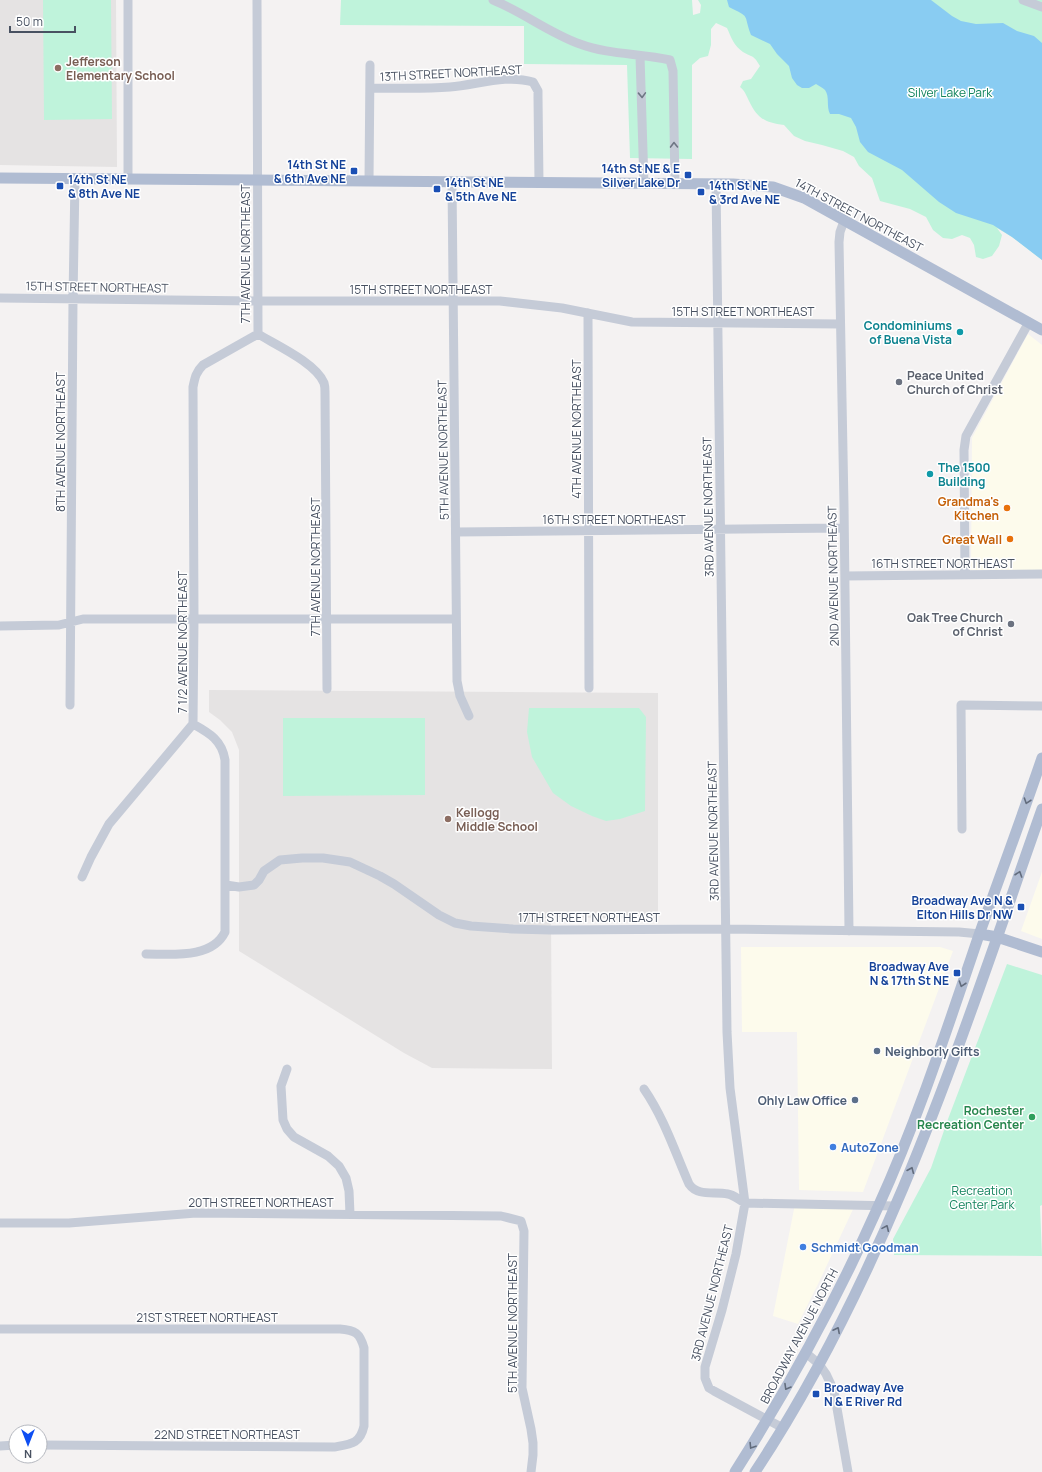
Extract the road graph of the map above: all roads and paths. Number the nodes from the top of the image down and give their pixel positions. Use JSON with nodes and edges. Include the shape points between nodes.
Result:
{"nodes":[{"id":1,"x":128,"y":0,"type":"edge"},
{"id":2,"x":257,"y":0,"type":"edge"},
{"id":3,"x":493,"y":0,"type":"edge"},
{"id":4,"x":1025,"y":0,"type":"edge"},
{"id":5,"x":1042,"y":7,"type":"edge"},
{"id":6,"x":640,"y":56,"type":"junction"},
{"id":7,"x":370,"y":65,"type":"dead end"},
{"id":8,"x":370,"y":88,"type":"junction"},
{"id":9,"x":0,"y":178,"type":"edge"},
{"id":10,"x":75,"y":179,"type":"junction"},
{"id":11,"x":128,"y":179,"type":"junction"},
{"id":12,"x":257,"y":180,"type":"junction"},
{"id":13,"x":369,"y":181,"type":"junction"},
{"id":14,"x":452,"y":182,"type":"junction"},
{"id":15,"x":539,"y":183,"type":"junction"},
{"id":16,"x":644,"y":184,"type":"junction"},
{"id":17,"x":675,"y":184,"type":"junction"},
{"id":18,"x":716,"y":184,"type":"junction"},
{"id":19,"x":844,"y":221,"type":"junction"},
{"id":20,"x":0,"y":298,"type":"edge"},
{"id":21,"x":73,"y":299,"type":"junction"},
{"id":22,"x":257,"y":301,"type":"junction"},
{"id":23,"x":453,"y":301,"type":"junction"},
{"id":24,"x":588,"y":313,"type":"junction"},
{"id":25,"x":1029,"y":322,"type":"junction"},
{"id":26,"x":717,"y":323,"type":"junction"},
{"id":27,"x":840,"y":324,"type":"junction"},
{"id":28,"x":1042,"y":330,"type":"edge"},
{"id":29,"x":258,"y":334,"type":"junction"},
{"id":30,"x":844,"y":528,"type":"junction"},
{"id":31,"x":721,"y":530,"type":"junction"},
{"id":32,"x":589,"y":531,"type":"junction"},
{"id":33,"x":456,"y":532,"type":"junction"},
{"id":34,"x":965,"y":574,"type":"junction"},
{"id":35,"x":1042,"y":574,"type":"edge"},
{"id":36,"x":844,"y":576,"type":"junction"},
{"id":37,"x":194,"y":618,"type":"junction"},
{"id":38,"x":328,"y":619,"type":"junction"},
{"id":39,"x":456,"y":619,"type":"junction"},
{"id":40,"x":70,"y":623,"type":"junction"},
{"id":41,"x":0,"y":626,"type":"edge"},
{"id":42,"x":589,"y":688,"type":"dead end"},
{"id":43,"x":327,"y":689,"type":"dead end"},
{"id":44,"x":70,"y":705,"type":"dead end"},
{"id":45,"x":1042,"y":706,"type":"edge"},
{"id":46,"x":469,"y":716,"type":"dead end"},
{"id":47,"x":193,"y":724,"type":"junction"},
{"id":48,"x":1042,"y":758,"type":"edge"},
{"id":49,"x":1042,"y":809,"type":"edge"},
{"id":50,"x":962,"y":829,"type":"dead end"},
{"id":51,"x":82,"y":877,"type":"dead end"},
{"id":52,"x":226,"y":885,"type":"junction"},
{"id":53,"x":726,"y":929,"type":"junction"},
{"id":54,"x":849,"y":931,"type":"junction"},
{"id":55,"x":980,"y":934,"type":"junction"},
{"id":56,"x":997,"y":937,"type":"junction"},
{"id":57,"x":1042,"y":952,"type":"edge"},
{"id":58,"x":146,"y":954,"type":"dead end"},
{"id":59,"x":287,"y":1068,"type":"dead end"},
{"id":60,"x":644,"y":1089,"type":"dead end"},
{"id":61,"x":745,"y":1203,"type":"junction"},
{"id":62,"x":879,"y":1205,"type":"junction"},
{"id":63,"x":896,"y":1206,"type":"junction"},
{"id":64,"x":350,"y":1214,"type":"junction"},
{"id":65,"x":521,"y":1220,"type":"joint"},
{"id":66,"x":0,"y":1222,"type":"edge"},
{"id":67,"x":0,"y":1329,"type":"edge"},
{"id":68,"x":806,"y":1353,"type":"junction"},
{"id":69,"x":819,"y":1364,"type":"junction"},
{"id":70,"x":364,"y":1387,"type":"joint"},
{"id":71,"x":768,"y":1421,"type":"junction"},
{"id":72,"x":782,"y":1428,"type":"junction"},
{"id":73,"x":48,"y":1445,"type":"edge"},
{"id":74,"x":531,"y":1472,"type":"edge"},
{"id":75,"x":736,"y":1472,"type":"edge"},
{"id":76,"x":755,"y":1472,"type":"edge"},
{"id":77,"x":848,"y":1472,"type":"edge"}],
"edges":[{"from":1,"to":11,"type":"street"},
{"from":2,"to":12,"type":"street","name":"7TH AVENUE NORTHEAST"},
{"from":3,"to":6,"type":"street","via":[[578,44],[606,52]]},
{"from":4,"to":5,"type":"street"},
{"from":6,"to":16,"type":"street","one_way":true},
{"from":17,"to":6,"type":"street","one_way":true,"via":[[672,66],[670,60]]},
{"from":7,"to":8,"type":"street"},
{"from":8,"to":13,"type":"street"},
{"from":8,"to":15,"type":"street","name":"13TH STREET NORTHEAST","via":[[450,87],[518,79],[532,82],[538,91]]},
{"from":9,"to":10,"type":"main road","name":"14TH STREET NORTHEAST"},
{"from":10,"to":11,"type":"main road","name":"14TH STREET NORTHEAST"},
{"from":10,"to":21,"type":"street","name":"8TH AVENUE NORTHEAST"},
{"from":11,"to":12,"type":"main road","name":"14TH STREET NORTHEAST"},
{"from":12,"to":13,"type":"main road","name":"14TH STREET NORTHEAST"},
{"from":12,"to":22,"type":"street","name":"7TH AVENUE NORTHEAST"},
{"from":13,"to":14,"type":"main road","name":"14TH STREET NORTHEAST"},
{"from":14,"to":15,"type":"main road","name":"14TH STREET NORTHEAST"},
{"from":14,"to":23,"type":"street","name":"5TH AVENUE NORTHEAST"},
{"from":15,"to":16,"type":"main road","name":"14TH STREET NORTHEAST"},
{"from":16,"to":17,"type":"main road","name":"14TH STREET NORTHEAST"},
{"from":17,"to":18,"type":"main road","name":"14TH STREET NORTHEAST"},
{"from":18,"to":19,"type":"main road","name":"14TH STREET NORTHEAST","via":[[764,185],[781,189],[804,198]]},
{"from":18,"to":26,"type":"street","name":"3RD AVENUE NORTHEAST"},
{"from":19,"to":25,"type":"main road","name":"14TH STREET NORTHEAST"},
{"from":19,"to":27,"type":"street","name":"2ND AVENUE NORTHEAST","via":[[839,242]]},
{"from":20,"to":21,"type":"street","name":"15TH STREET NORTHEAST"},
{"from":21,"to":22,"type":"street","name":"15TH STREET NORTHEAST"},
{"from":21,"to":40,"type":"street","name":"8TH AVENUE NORTHEAST"},
{"from":22,"to":23,"type":"street","name":"15TH STREET NORTHEAST"},
{"from":22,"to":29,"type":"street","name":"7TH AVENUE NORTHEAST"},
{"from":23,"to":24,"type":"street","name":"15TH STREET NORTHEAST","via":[[517,303]]},
{"from":23,"to":33,"type":"street","name":"5TH AVENUE NORTHEAST"},
{"from":24,"to":26,"type":"street","name":"15TH STREET NORTHEAST","via":[[632,322]]},
{"from":24,"to":32,"type":"street","name":"4TH AVENUE NORTHEAST"},
{"from":25,"to":28,"type":"main road","name":"14TH STREET NORTHEAST"},
{"from":25,"to":34,"type":"street","via":[[966,436]]},
{"from":26,"to":27,"type":"street","name":"15TH STREET NORTHEAST"},
{"from":26,"to":31,"type":"street","name":"3RD AVENUE NORTHEAST"},
{"from":27,"to":30,"type":"street","name":"2ND AVENUE NORTHEAST"},
{"from":29,"to":37,"type":"street","name":"7 1/2 AVENUE NORTHEAST","via":[[203,365],[195,376]]},
{"from":29,"to":38,"type":"street","name":"7TH AVENUE NORTHEAST","via":[[305,362],[324,383]]},
{"from":30,"to":31,"type":"street","name":"16TH STREET NORTHEAST"},
{"from":30,"to":36,"type":"street","name":"2ND AVENUE NORTHEAST"},
{"from":31,"to":32,"type":"street","name":"16TH STREET NORTHEAST"},
{"from":31,"to":53,"type":"street","name":"3RD AVENUE NORTHEAST"},
{"from":32,"to":33,"type":"street","name":"16TH STREET NORTHEAST"},
{"from":32,"to":42,"type":"street","name":"4TH AVENUE NORTHEAST"},
{"from":33,"to":39,"type":"street","name":"5TH AVENUE NORTHEAST"},
{"from":34,"to":35,"type":"street","name":"16TH STREET NORTHEAST"},
{"from":34,"to":36,"type":"street","name":"16TH STREET NORTHEAST"},
{"from":36,"to":54,"type":"street","name":"2ND AVENUE NORTHEAST"},
{"from":37,"to":38,"type":"street"},
{"from":37,"to":40,"type":"street","via":[[83,619]]},
{"from":37,"to":47,"type":"street","name":"7 1/2 AVENUE NORTHEAST"},
{"from":38,"to":39,"type":"street"},
{"from":38,"to":43,"type":"street","name":"7TH AVENUE NORTHEAST"},
{"from":39,"to":46,"type":"street","name":"5TH AVENUE NORTHEAST","via":[[458,689]]},
{"from":40,"to":41,"type":"street"},
{"from":40,"to":44,"type":"street","name":"8TH AVENUE NORTHEAST"},
{"from":45,"to":50,"type":"street","via":[[961,705]]},
{"from":47,"to":51,"type":"street","via":[[109,824]]},
{"from":47,"to":52,"type":"street","name":"7 1/2 AVENUE NORTHEAST","via":[[211,735],[224,753]]},
{"from":48,"to":55,"type":"main road","name":"BROADWAY AVENUE NORTH","one_way":true},
{"from":56,"to":49,"type":"main road","one_way":true},
{"from":52,"to":53,"type":"street","name":"17TH STREET NORTHEAST","via":[[254,885],[264,870],[280,860],[323,858],[360,866],[394,884],[439,915],[471,926],[551,930]]},
{"from":52,"to":58,"type":"street","name":"7 1/2 AVENUE NORTHEAST","via":[[225,932],[222,938],[208,948],[189,953]]},
{"from":53,"to":54,"type":"street","name":"17TH STREET NORTHEAST"},
{"from":53,"to":61,"type":"street","name":"3RD AVENUE NORTHEAST","via":[[727,1052]]},
{"from":54,"to":55,"type":"street","name":"17TH STREET NORTHEAST"},
{"from":55,"to":56,"type":"main road"},
{"from":55,"to":62,"type":"main road","name":"BROADWAY AVENUE NORTH","one_way":true,"via":[[928,1084]]},
{"from":56,"to":57,"type":"main road"},
{"from":63,"to":56,"type":"main road","one_way":true,"via":[[937,1104]]},
{"from":59,"to":64,"type":"street","via":[[281,1086],[283,1120],[294,1137],[328,1156],[339,1166],[346,1178],[349,1191]]},
{"from":60,"to":61,"type":"street","via":[[667,1131],[692,1189],[727,1193]]},
{"from":61,"to":62,"type":"street"},
{"from":61,"to":71,"type":"street","name":"3RD AVENUE NORTHEAST","via":[[734,1261],[706,1361],[705,1378],[714,1391]]},
{"from":62,"to":63,"type":"street"},
{"from":62,"to":68,"type":"main road","name":"BROADWAY AVENUE NORTH"},
{"from":69,"to":63,"type":"main road","one_way":true,"via":[[870,1265]]},
{"from":64,"to":65,"type":"street","name":"20TH STREET NORTHEAST","via":[[501,1216]]},
{"from":64,"to":66,"type":"street","name":"20TH STREET NORTHEAST","via":[[196,1214],[69,1223]]},
{"from":65,"to":74,"type":"street","name":"5TH AVENUE NORTHEAST","via":[[524,1231],[522,1388],[533,1443]]},
{"from":67,"to":70,"type":"street","name":"21ST STREET NORTHEAST","via":[[349,1330],[361,1338],[364,1348]]},
{"from":68,"to":69,"type":"street"},
{"from":68,"to":71,"type":"main road","name":"BROADWAY AVENUE NORTH","one_way":true},
{"from":69,"to":72,"type":"main road"},
{"from":69,"to":77,"type":"street","via":[[834,1391]]},
{"from":70,"to":73,"type":"street","name":"22ND STREET NORTHEAST","via":[[362,1435],[356,1442],[347,1445]]},
{"from":71,"to":72,"type":"street","name":"3RD AVENUE NORTHEAST"},
{"from":71,"to":75,"type":"main road","name":"BROADWAY AVENUE NORTH","one_way":true},
{"from":72,"to":76,"type":"main road"}]}
